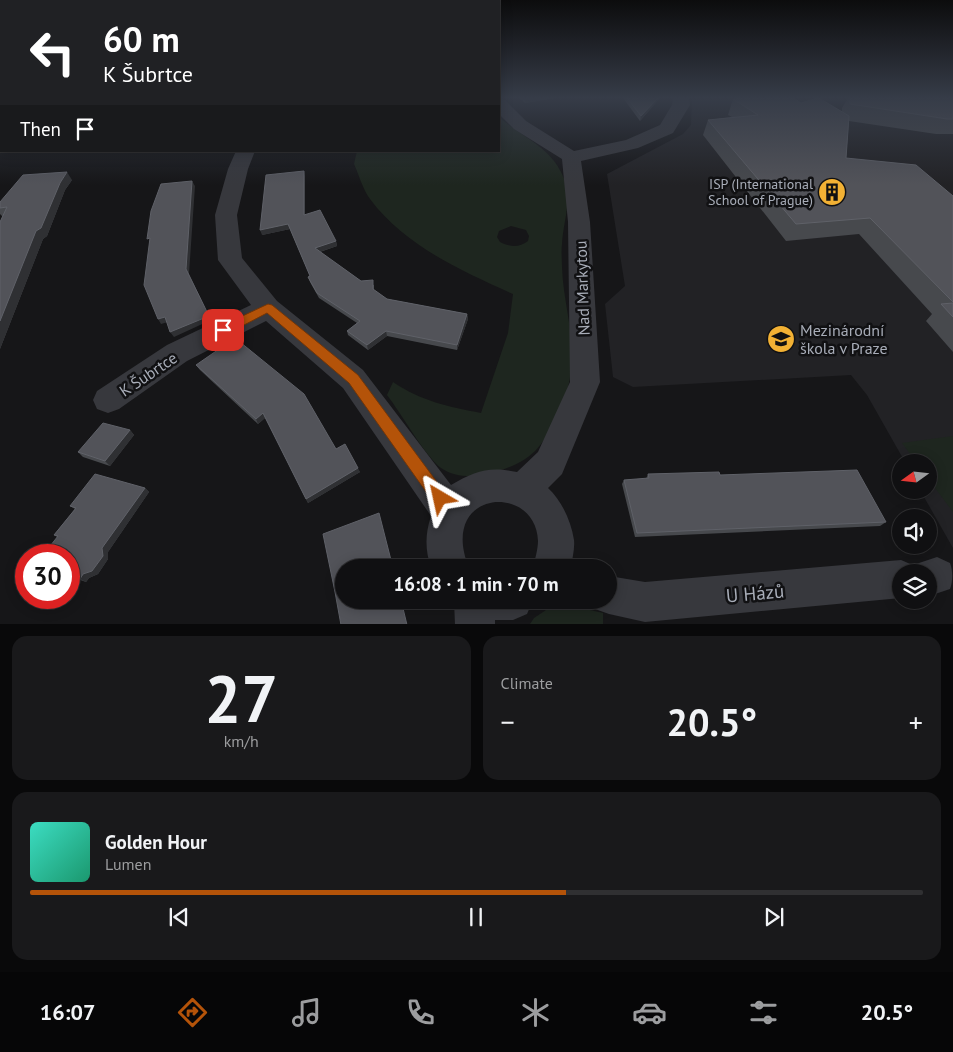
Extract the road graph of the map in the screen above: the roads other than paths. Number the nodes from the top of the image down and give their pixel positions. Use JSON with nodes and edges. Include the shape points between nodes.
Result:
{"nodes":[{"id":1,"x":523,"y":127,"type":"edge"},
{"id":2,"x":667,"y":127,"type":"edge"},
{"id":3,"x":246,"y":152,"type":"edge"},
{"id":4,"x":571,"y":157,"type":"junction"},
{"id":5,"x":268,"y":308,"type":"junction"},
{"id":6,"x":108,"y":400,"type":"dead end"},
{"id":7,"x":523,"y":490,"type":"junction"},
{"id":8,"x":450,"y":513,"type":"junction"},
{"id":9,"x":447,"y":559,"type":"edge"},
{"id":10,"x":555,"y":559,"type":"edge"},
{"id":11,"x":892,"y":580,"type":"edge"},
{"id":12,"x":617,"y":597,"type":"edge"},
{"id":13,"x":474,"y":609,"type":"edge"},
{"id":14,"x":475,"y":624,"type":"edge"}],
"edges":[{"from":1,"to":4,"type":"street"},
{"from":2,"to":4,"type":"street","via":[[631,144]]},
{"from":3,"to":5,"type":"street","via":[[226,215],[230,260]]},
{"from":4,"to":7,"type":"street","name":"Nad Markytou","via":[[579,222],[586,382],[550,463]]},
{"from":5,"to":6,"type":"street","name":"K Šubrtce","via":[[177,353]]},
{"from":5,"to":8,"type":"street","via":[[353,379]]},
{"from":7,"to":8,"type":"street","via":[[507,485],[490,485],[474,490]]},
{"from":7,"to":10,"type":"street","via":[[548,513],[555,530]]},
{"from":8,"to":9,"type":"street","via":[[444,530]]},
{"from":11,"to":12,"type":"street","name":"U Házů","via":[[645,602]]},
{"from":13,"to":14,"type":"street"}]}
